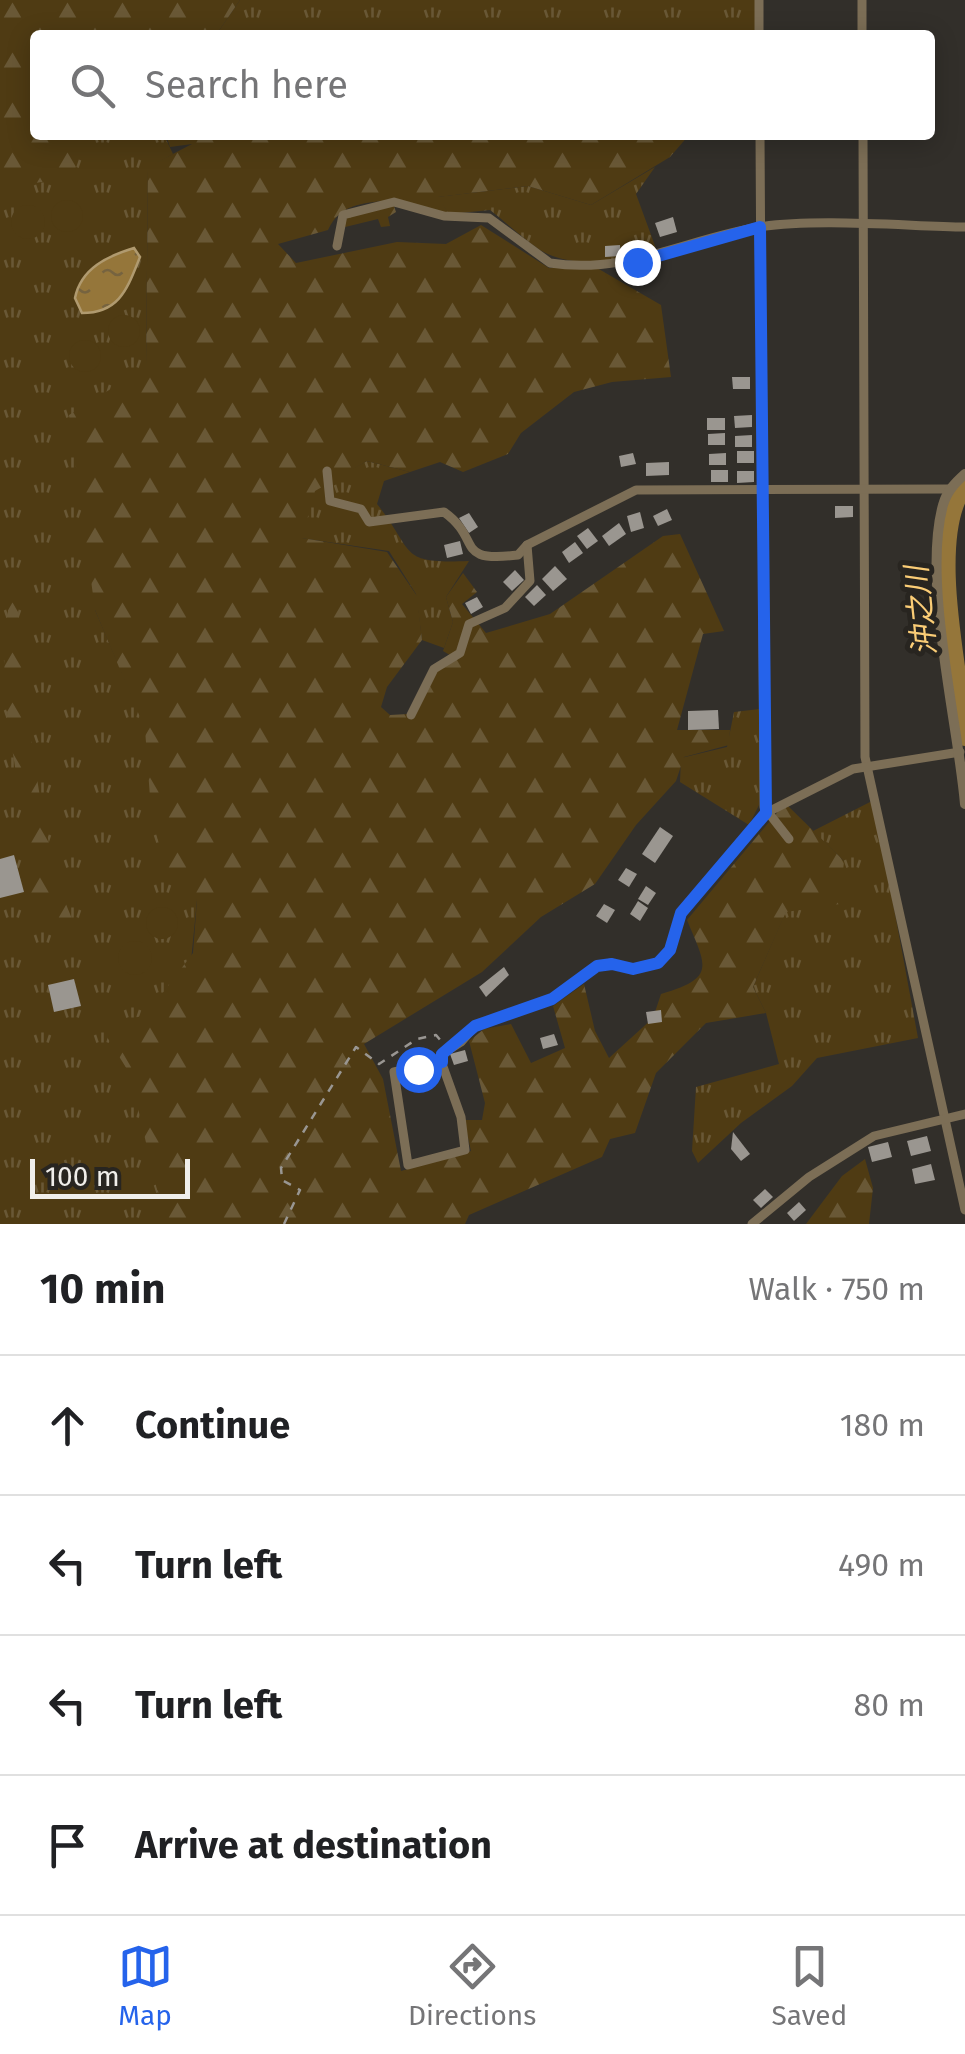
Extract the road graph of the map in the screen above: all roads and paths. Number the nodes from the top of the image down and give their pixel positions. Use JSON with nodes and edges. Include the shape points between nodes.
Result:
{"nodes":[{"id":1,"x":759,"y":0,"type":"edge"},
{"id":2,"x":862,"y":0,"type":"edge"},
{"id":3,"x":759,"y":30,"type":"edge"},
{"id":4,"x":862,"y":30,"type":"edge"},
{"id":5,"x":760,"y":140,"type":"edge"},
{"id":6,"x":862,"y":140,"type":"edge"},
{"id":7,"x":863,"y":226,"type":"junction"},
{"id":8,"x":965,"y":226,"type":"edge"},
{"id":9,"x":760,"y":227,"type":"junction"},
{"id":10,"x":338,"y":246,"type":"dead end"},
{"id":11,"x":327,"y":470,"type":"dead end"},
{"id":12,"x":965,"y":474,"type":"edge"},
{"id":13,"x":863,"y":488,"type":"junction"},
{"id":14,"x":761,"y":489,"type":"junction"},
{"id":15,"x":949,"y":489,"type":"junction"},
{"id":16,"x":527,"y":545,"type":"junction"},
{"id":17,"x":411,"y":715,"type":"dead end"},
{"id":18,"x":960,"y":752,"type":"junction"},
{"id":19,"x":866,"y":765,"type":"junction"},
{"id":20,"x":965,"y":804,"type":"edge"},
{"id":21,"x":766,"y":813,"type":"junction"},
{"id":22,"x":789,"y":839,"type":"dead end"},
{"id":23,"x":450,"y":1048,"type":"junction"},
{"id":24,"x":442,"y":1062,"type":"junction"},
{"id":25,"x":965,"y":1114,"type":"edge"},
{"id":26,"x":944,"y":1118,"type":"junction"},
{"id":27,"x":965,"y":1210,"type":"edge"},
{"id":28,"x":284,"y":1224,"type":"edge"},
{"id":29,"x":752,"y":1224,"type":"edge"}],
"edges":[{"from":1,"to":3,"type":"street"},
{"from":2,"to":4,"type":"street"},
{"from":5,"to":9,"type":"street"},
{"from":6,"to":7,"type":"street"},
{"from":7,"to":8,"type":"street"},
{"from":7,"to":9,"type":"street"},
{"from":7,"to":13,"type":"street"},
{"from":9,"to":10,"type":"street","via":[[624,265],[561,265],[550,264],[489,218],[444,216],[394,202],[343,214]]},
{"from":9,"to":14,"type":"street"},
{"from":11,"to":16,"type":"street","via":[[330,500],[360,509],[369,522],[436,510],[452,518],[476,556],[486,560],[518,556]]},
{"from":12,"to":15,"type":"street"},
{"from":13,"to":14,"type":"street"},
{"from":13,"to":15,"type":"street"},
{"from":13,"to":19,"type":"street"},
{"from":14,"to":16,"type":"street","via":[[636,490]]},
{"from":14,"to":21,"type":"street"},
{"from":15,"to":18,"type":"street","via":[[936,555]]},
{"from":16,"to":17,"type":"street","via":[[530,581],[505,608],[468,624],[460,653],[434,669]]},
{"from":18,"to":19,"type":"street"},
{"from":18,"to":20,"type":"street"},
{"from":19,"to":21,"type":"street"},
{"from":19,"to":26,"type":"street"},
{"from":21,"to":22,"type":"street"},
{"from":21,"to":23,"type":"street","via":[[681,913],[670,950],[658,963],[597,966],[552,999],[475,1026]]},
{"from":23,"to":24,"type":"street"},
{"from":23,"to":28,"type":"path","via":[[436,1035],[417,1039],[379,1064],[356,1047],[281,1168],[282,1180],[300,1190]]},
{"from":24,"to":24,"type":"street","via":[[394,1072],[392,1078],[408,1165],[465,1150]]},
{"from":25,"to":26,"type":"street"},
{"from":26,"to":27,"type":"street"},
{"from":26,"to":29,"type":"street","via":[[874,1136]]}]}
